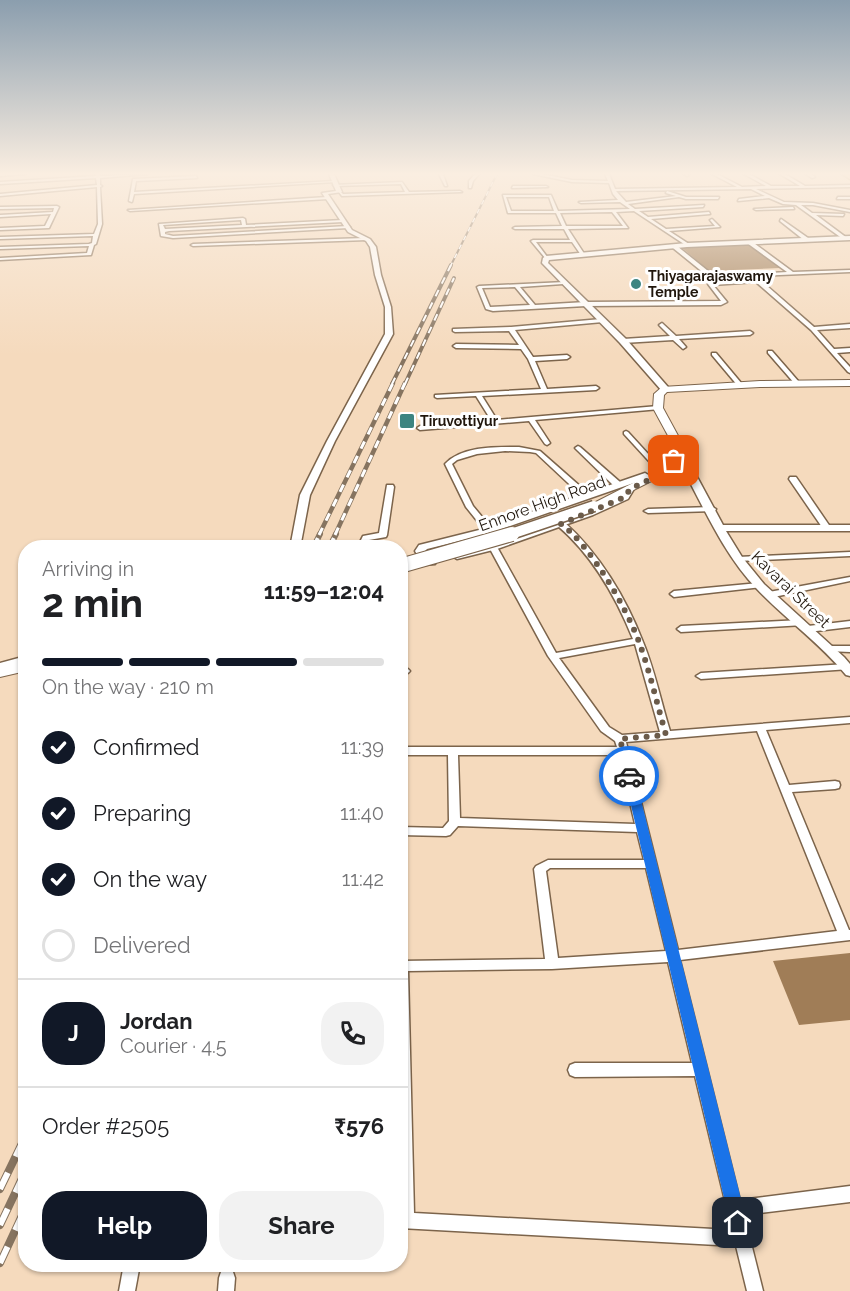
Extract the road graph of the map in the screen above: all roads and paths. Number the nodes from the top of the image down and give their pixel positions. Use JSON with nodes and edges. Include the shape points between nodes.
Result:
{"nodes":[{"id":1,"x":163,"y":234,"type":"edge"},
{"id":2,"x":209,"y":234,"type":"edge"},
{"id":3,"x":355,"y":234,"type":"edge"},
{"id":4,"x":568,"y":234,"type":"edge"},
{"id":5,"x":672,"y":234,"type":"edge"},
{"id":6,"x":800,"y":234,"type":"edge"},
{"id":7,"x":96,"y":235,"type":"joint"},
{"id":8,"x":529,"y":236,"type":"dead end"},
{"id":9,"x":0,"y":238,"type":"edge"},
{"id":10,"x":847,"y":238,"type":"edge"},
{"id":11,"x":365,"y":239,"type":"junction"},
{"id":12,"x":806,"y":239,"type":"junction"},
{"id":13,"x":533,"y":241,"type":"junction"},
{"id":14,"x":573,"y":241,"type":"junction"},
{"id":15,"x":749,"y":242,"type":"junction"},
{"id":16,"x":92,"y":245,"type":"junction"},
{"id":17,"x":193,"y":245,"type":"dead end"},
{"id":18,"x":687,"y":245,"type":"junction"},
{"id":19,"x":675,"y":247,"type":"junction"},
{"id":20,"x":0,"y":248,"type":"edge"},
{"id":21,"x":583,"y":254,"type":"junction"},
{"id":22,"x":546,"y":258,"type":"junction"},
{"id":23,"x":0,"y":259,"type":"edge"},
{"id":24,"x":850,"y":271,"type":"edge"},
{"id":25,"x":793,"y":274,"type":"junction"},
{"id":26,"x":712,"y":277,"type":"junction"},
{"id":27,"x":756,"y":278,"type":"junction"},
{"id":28,"x":564,"y":283,"type":"junction"},
{"id":29,"x":717,"y":283,"type":"junction"},
{"id":30,"x":516,"y":285,"type":"junction"},
{"id":31,"x":586,"y":304,"type":"junction"},
{"id":32,"x":534,"y":307,"type":"junction"},
{"id":33,"x":601,"y":321,"type":"junction"},
{"id":34,"x":662,"y":325,"type":"dead end"},
{"id":35,"x":850,"y":326,"type":"edge"},
{"id":36,"x":511,"y":328,"type":"junction"},
{"id":37,"x":813,"y":329,"type":"junction"},
{"id":38,"x":455,"y":330,"type":"dead end"},
{"id":39,"x":750,"y":333,"type":"dead end"},
{"id":40,"x":674,"y":338,"type":"junction"},
{"id":41,"x":623,"y":341,"type":"junction"},
{"id":42,"x":456,"y":346,"type":"dead end"},
{"id":43,"x":524,"y":347,"type":"junction"},
{"id":44,"x":683,"y":347,"type":"dead end"},
{"id":45,"x":850,"y":350,"type":"edge"},
{"id":46,"x":834,"y":351,"type":"junction"},
{"id":47,"x":770,"y":352,"type":"dead end"},
{"id":48,"x":714,"y":354,"type":"dead end"},
{"id":49,"x":567,"y":357,"type":"dead end"},
{"id":50,"x":531,"y":359,"type":"junction"},
{"id":51,"x":850,"y":371,"type":"edge"},
{"id":52,"x":797,"y":383,"type":"junction"},
{"id":53,"x":850,"y":383,"type":"edge"},
{"id":54,"x":740,"y":385,"type":"junction"},
{"id":55,"x":596,"y":387,"type":"dead end"},
{"id":56,"x":665,"y":389,"type":"junction"},
{"id":57,"x":545,"y":391,"type":"junction"},
{"id":58,"x":478,"y":394,"type":"junction"},
{"id":59,"x":437,"y":396,"type":"dead end"},
{"id":60,"x":658,"y":408,"type":"junction"},
{"id":61,"x":531,"y":419,"type":"junction"},
{"id":62,"x":495,"y":422,"type":"junction"},
{"id":63,"x":420,"y":428,"type":"dead end"},
{"id":64,"x":626,"y":433,"type":"dead end"},
{"id":65,"x":548,"y":443,"type":"dead end"},
{"id":66,"x":578,"y":448,"type":"dead end"},
{"id":67,"x":682,"y":457,"type":"junction"},
{"id":68,"x":659,"y":469,"type":"junction"},
{"id":69,"x":645,"y":476,"type":"junction"},
{"id":70,"x":793,"y":479,"type":"dead end"},
{"id":71,"x":617,"y":484,"type":"junction"},
{"id":72,"x":390,"y":487,"type":"dead end"},
{"id":73,"x":630,"y":489,"type":"junction"},
{"id":74,"x":589,"y":501,"type":"junction"},
{"id":75,"x":712,"y":509,"type":"junction"},
{"id":76,"x":648,"y":511,"type":"dead end"},
{"id":77,"x":561,"y":524,"type":"junction"},
{"id":78,"x":721,"y":528,"type":"junction"},
{"id":79,"x":826,"y":528,"type":"junction"},
{"id":80,"x":850,"y":528,"type":"edge"},
{"id":81,"x":489,"y":530,"type":"junction"},
{"id":82,"x":296,"y":540,"type":"edge"},
{"id":83,"x":365,"y":540,"type":"edge"},
{"id":84,"x":493,"y":547,"type":"junction"},
{"id":85,"x":850,"y":554,"type":"edge"},
{"id":86,"x":408,"y":556,"type":"edge"},
{"id":87,"x":738,"y":559,"type":"junction"},
{"id":88,"x":427,"y":563,"type":"junction"},
{"id":89,"x":408,"y":566,"type":"edge"},
{"id":90,"x":408,"y":567,"type":"edge"},
{"id":91,"x":850,"y":579,"type":"edge"},
{"id":92,"x":759,"y":585,"type":"junction"},
{"id":93,"x":674,"y":594,"type":"dead end"},
{"id":94,"x":769,"y":595,"type":"junction"},
{"id":95,"x":850,"y":624,"type":"edge"},
{"id":96,"x":804,"y":626,"type":"junction"},
{"id":97,"x":681,"y":628,"type":"dead end"},
{"id":98,"x":638,"y":641,"type":"junction"},
{"id":99,"x":831,"y":649,"type":"junction"},
{"id":100,"x":850,"y":649,"type":"edge"},
{"id":101,"x":553,"y":656,"type":"junction"},
{"id":102,"x":18,"y":662,"type":"edge"},
{"id":103,"x":0,"y":667,"type":"edge"},
{"id":104,"x":18,"y":668,"type":"edge"},
{"id":105,"x":848,"y":669,"type":"edge"},
{"id":106,"x":0,"y":674,"type":"edge"},
{"id":107,"x":701,"y":676,"type":"dead end"},
{"id":108,"x":18,"y":677,"type":"edge"},
{"id":109,"x":0,"y":682,"type":"edge"},
{"id":110,"x":850,"y":720,"type":"edge"},
{"id":111,"x":760,"y":727,"type":"junction"},
{"id":112,"x":666,"y":735,"type":"junction"},
{"id":113,"x":622,"y":745,"type":"junction"},
{"id":114,"x":408,"y":751,"type":"edge"},
{"id":115,"x":453,"y":751,"type":"junction"},
{"id":116,"x":835,"y":785,"type":"dead end"},
{"id":117,"x":786,"y":789,"type":"junction"},
{"id":118,"x":455,"y":822,"type":"junction"},
{"id":119,"x":642,"y":828,"type":"junction"},
{"id":120,"x":408,"y":831,"type":"edge"},
{"id":121,"x":651,"y":864,"type":"junction"},
{"id":122,"x":848,"y":935,"type":"edge"},
{"id":123,"x":673,"y":956,"type":"junction"},
{"id":124,"x":552,"y":964,"type":"junction"},
{"id":125,"x":408,"y":966,"type":"edge"},
{"id":126,"x":701,"y":1069,"type":"junction"},
{"id":127,"x":575,"y":1070,"type":"dead end"},
{"id":128,"x":850,"y":1194,"type":"edge"},
{"id":129,"x":735,"y":1208,"type":"junction"},
{"id":130,"x":408,"y":1220,"type":"edge"},
{"id":131,"x":742,"y":1238,"type":"junction"},
{"id":132,"x":131,"y":1272,"type":"edge"},
{"id":133,"x":127,"y":1291,"type":"edge"},
{"id":134,"x":755,"y":1291,"type":"edge"}],
"edges":[{"from":1,"to":2,"type":"street"},
{"from":3,"to":11,"type":"street"},
{"from":4,"to":14,"type":"street"},
{"from":5,"to":18,"type":"street"},
{"from":6,"to":12,"type":"street"},
{"from":7,"to":9,"type":"street"},
{"from":7,"to":16,"type":"street"},
{"from":8,"to":13,"type":"street"},
{"from":10,"to":12,"type":"street"},
{"from":11,"to":17,"type":"street"},
{"from":11,"to":82,"type":"street","via":[[374,247],[388,307],[389,334],[305,495]]},
{"from":12,"to":15,"type":"street"},
{"from":13,"to":14,"type":"street"},
{"from":13,"to":22,"type":"street"},
{"from":14,"to":21,"type":"street"},
{"from":15,"to":18,"type":"street"},
{"from":15,"to":25,"type":"street"},
{"from":16,"to":20,"type":"street"},
{"from":16,"to":23,"type":"street","via":[[88,254]]},
{"from":18,"to":19,"type":"street"},
{"from":19,"to":21,"type":"street"},
{"from":19,"to":26,"type":"street"},
{"from":21,"to":22,"type":"street"},
{"from":22,"to":28,"type":"street","via":[[545,263]]},
{"from":24,"to":25,"type":"street"},
{"from":25,"to":27,"type":"street"},
{"from":26,"to":27,"type":"street"},
{"from":26,"to":29,"type":"street"},
{"from":27,"to":29,"type":"street"},
{"from":27,"to":37,"type":"street"},
{"from":28,"to":30,"type":"street"},
{"from":28,"to":31,"type":"street"},
{"from":29,"to":31,"type":"street","via":[[709,285],[723,303]]},
{"from":30,"to":32,"type":"street"},
{"from":30,"to":32,"type":"street","via":[[479,287],[488,308]]},
{"from":31,"to":32,"type":"street"},
{"from":31,"to":33,"type":"street"},
{"from":33,"to":36,"type":"street"},
{"from":33,"to":41,"type":"street"},
{"from":34,"to":40,"type":"street"},
{"from":35,"to":37,"type":"street"},
{"from":36,"to":38,"type":"street"},
{"from":36,"to":43,"type":"street"},
{"from":37,"to":46,"type":"street"},
{"from":39,"to":40,"type":"street"},
{"from":40,"to":41,"type":"street"},
{"from":40,"to":44,"type":"street"},
{"from":41,"to":56,"type":"street"},
{"from":42,"to":43,"type":"street"},
{"from":43,"to":50,"type":"street"},
{"from":45,"to":46,"type":"street"},
{"from":46,"to":51,"type":"street"},
{"from":47,"to":52,"type":"street"},
{"from":48,"to":54,"type":"street"},
{"from":49,"to":50,"type":"street"},
{"from":50,"to":57,"type":"street"},
{"from":52,"to":53,"type":"main road"},
{"from":52,"to":54,"type":"main road"},
{"from":54,"to":56,"type":"main road"},
{"from":55,"to":57,"type":"street"},
{"from":56,"to":60,"type":"main road","via":[[659,394]]},
{"from":57,"to":58,"type":"street"},
{"from":58,"to":59,"type":"street"},
{"from":58,"to":62,"type":"street"},
{"from":60,"to":61,"type":"street"},
{"from":60,"to":67,"type":"main road"},
{"from":61,"to":62,"type":"street"},
{"from":61,"to":65,"type":"street"},
{"from":62,"to":63,"type":"street"},
{"from":64,"to":68,"type":"street"},
{"from":66,"to":71,"type":"street"},
{"from":67,"to":68,"type":"main road","name":"Ennore High Road"},
{"from":67,"to":73,"type":"main road","name":"Ennore High Road","via":[[677,466]]},
{"from":67,"to":75,"type":"street","name":"Kavarai Street"},
{"from":68,"to":69,"type":"main road","name":"Ennore High Road"},
{"from":69,"to":71,"type":"street"},
{"from":69,"to":74,"type":"main road","name":"Ennore High Road"},
{"from":70,"to":79,"type":"street"},
{"from":71,"to":74,"type":"street"},
{"from":72,"to":83,"type":"street","via":[[383,535]]},
{"from":73,"to":74,"type":"main road","name":"Ennore High Road"},
{"from":73,"to":77,"type":"street","via":[[625,497]]},
{"from":74,"to":81,"type":"street"},
{"from":74,"to":81,"type":"street","via":[[531,449],[459,455],[448,464],[470,507]]},
{"from":74,"to":86,"type":"main road","name":"Ennore High Road","via":[[487,536]]},
{"from":74,"to":89,"type":"main road","name":"Ennore High Road","bridge":true,"via":[[484,543]]},
{"from":75,"to":76,"type":"street"},
{"from":75,"to":78,"type":"street","name":"Kavarai Street"},
{"from":77,"to":84,"type":"street"},
{"from":77,"to":98,"type":"street","via":[[579,539],[605,577]]},
{"from":78,"to":79,"type":"street"},
{"from":78,"to":87,"type":"street","name":"Kavarai Street"},
{"from":79,"to":80,"type":"street"},
{"from":81,"to":88,"type":"street","via":[[423,547],[420,551]]},
{"from":84,"to":88,"type":"street"},
{"from":84,"to":101,"type":"street"},
{"from":85,"to":87,"type":"street"},
{"from":87,"to":92,"type":"street","name":"Kavarai Street"},
{"from":88,"to":90,"type":"street"},
{"from":91,"to":94,"type":"street"},
{"from":92,"to":93,"type":"street"},
{"from":92,"to":94,"type":"street","name":"Kavarai Street"},
{"from":94,"to":96,"type":"street","name":"Kavarai Street"},
{"from":95,"to":96,"type":"street"},
{"from":96,"to":97,"type":"street"},
{"from":96,"to":99,"type":"street","name":"Kavarai Street"},
{"from":98,"to":101,"type":"street"},
{"from":98,"to":112,"type":"street"},
{"from":99,"to":100,"type":"street"},
{"from":99,"to":105,"type":"street","name":"Kavarai Street"},
{"from":101,"to":113,"type":"street","via":[[605,729]]},
{"from":102,"to":103,"type":"street"},
{"from":104,"to":106,"type":"main road"},
{"from":105,"to":107,"type":"street"},
{"from":108,"to":109,"type":"main road"},
{"from":110,"to":111,"type":"street"},
{"from":111,"to":112,"type":"street"},
{"from":111,"to":117,"type":"street"},
{"from":112,"to":113,"type":"street"},
{"from":113,"to":115,"type":"street"},
{"from":113,"to":119,"type":"street"},
{"from":114,"to":115,"type":"street"},
{"from":115,"to":118,"type":"street"},
{"from":116,"to":117,"type":"street"},
{"from":117,"to":122,"type":"street"},
{"from":118,"to":119,"type":"street"},
{"from":118,"to":120,"type":"street","via":[[446,832]]},
{"from":119,"to":121,"type":"street"},
{"from":121,"to":123,"type":"street"},
{"from":121,"to":124,"type":"street","via":[[548,864],[540,869]]},
{"from":122,"to":123,"type":"street"},
{"from":123,"to":124,"type":"street"},
{"from":123,"to":126,"type":"street"},
{"from":124,"to":125,"type":"street"},
{"from":126,"to":127,"type":"street"},
{"from":126,"to":129,"type":"street"},
{"from":128,"to":129,"type":"street"},
{"from":129,"to":131,"type":"street"},
{"from":130,"to":131,"type":"street"},
{"from":131,"to":134,"type":"street"},
{"from":132,"to":133,"type":"street"}]}
